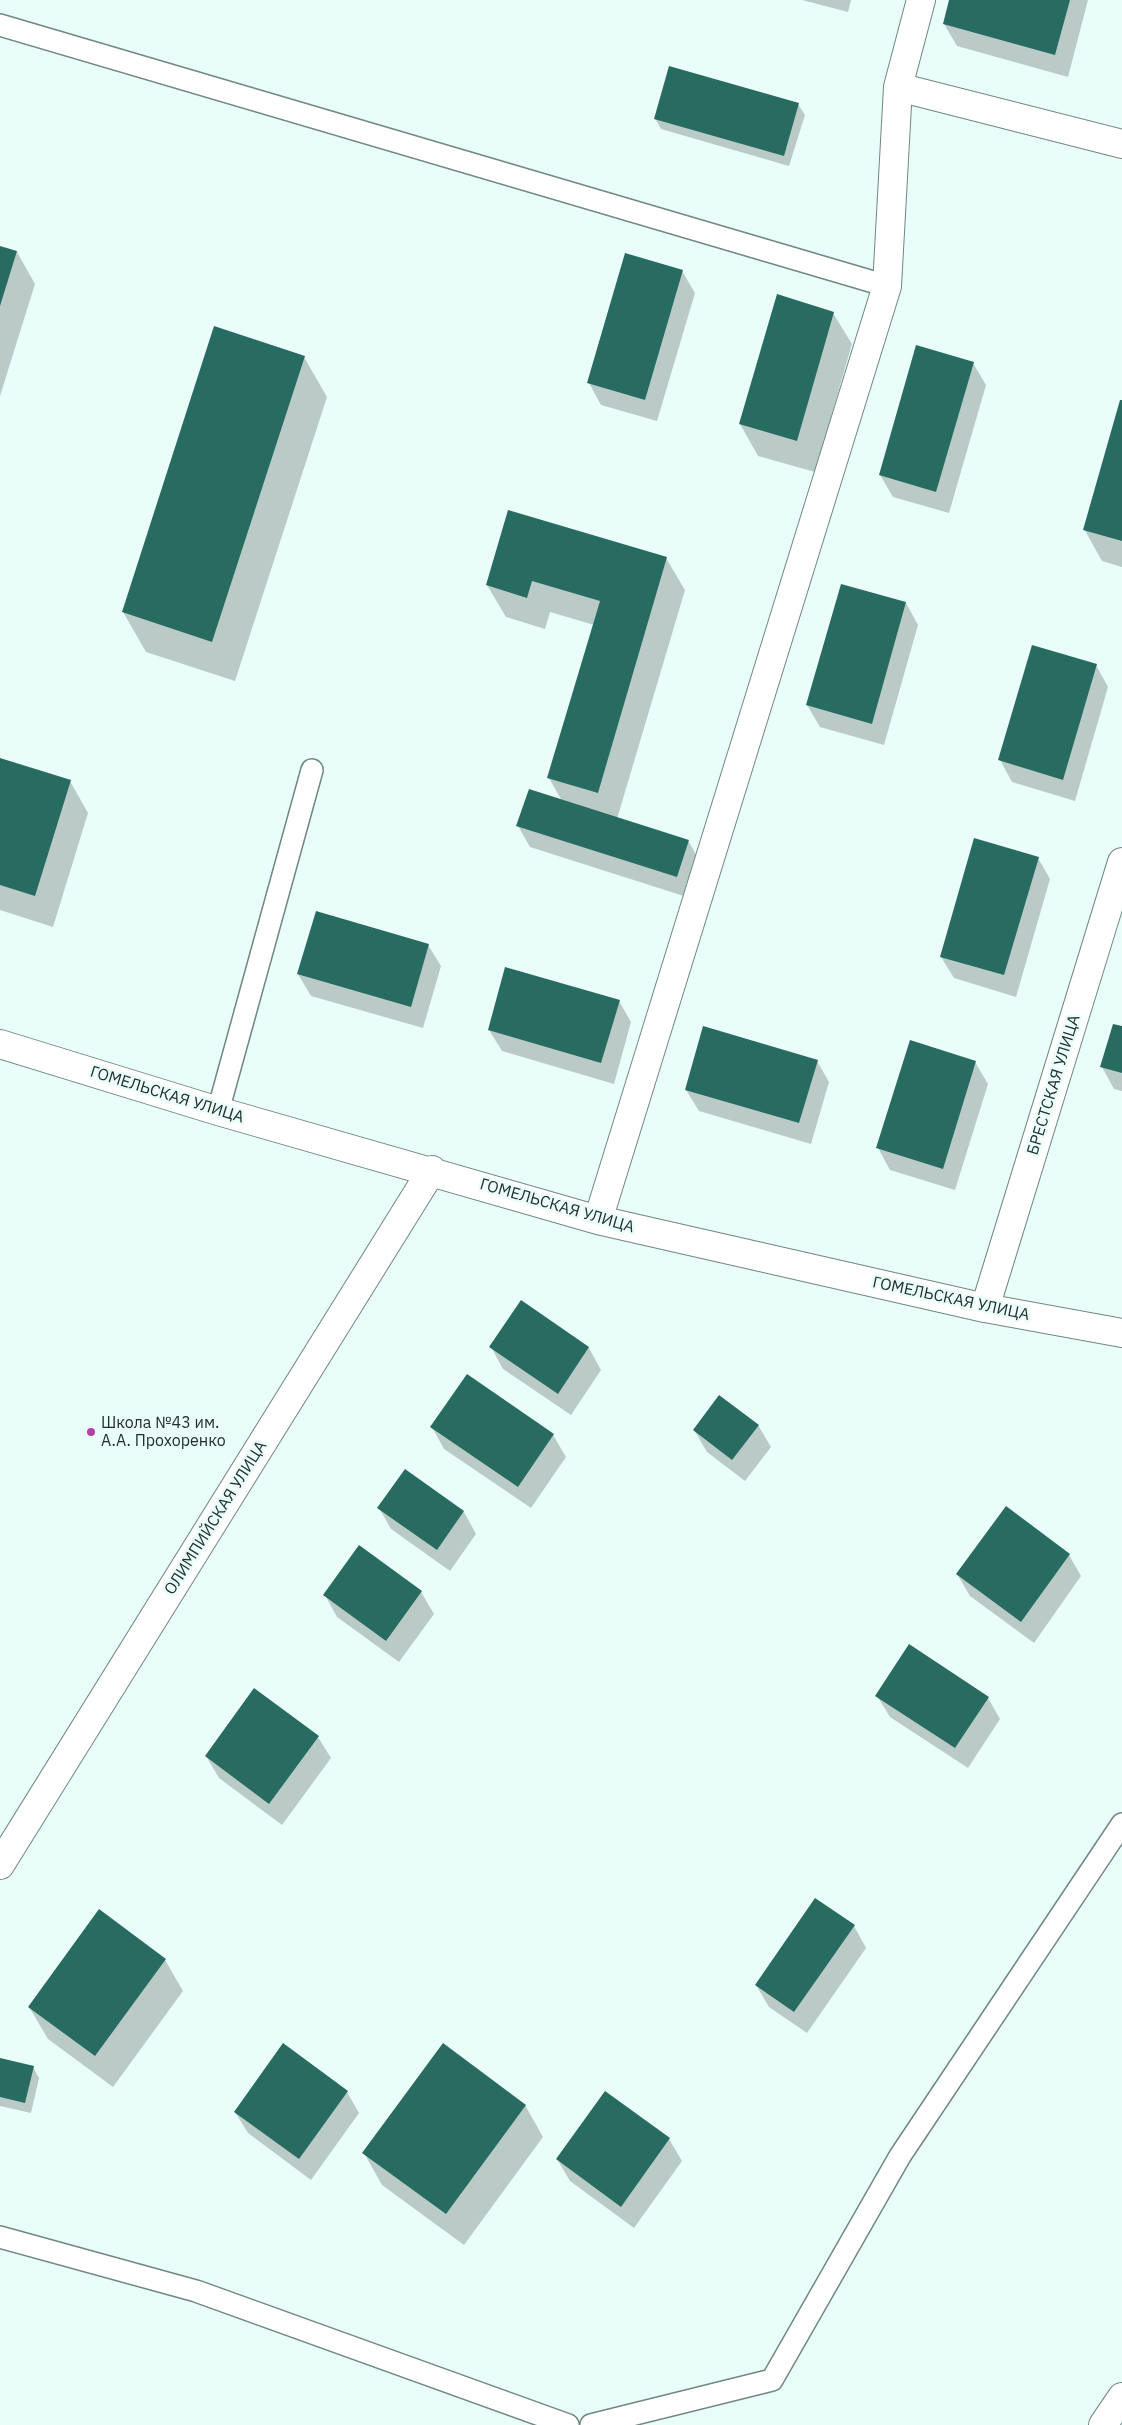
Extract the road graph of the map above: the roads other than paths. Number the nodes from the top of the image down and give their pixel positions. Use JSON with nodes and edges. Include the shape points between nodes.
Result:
{"nodes":[{"id":1,"x":921,"y":0,"type":"edge"},
{"id":2,"x":0,"y":25,"type":"edge"},
{"id":3,"x":898,"y":87,"type":"junction"},
{"id":4,"x":1122,"y":144,"type":"edge"},
{"id":5,"x":887,"y":286,"type":"junction"},
{"id":6,"x":312,"y":770,"type":"dead end"},
{"id":7,"x":1122,"y":862,"type":"edge"},
{"id":8,"x":0,"y":1044,"type":"edge"},
{"id":9,"x":218,"y":1110,"type":"junction"},
{"id":10,"x":432,"y":1170,"type":"junction"},
{"id":11,"x":598,"y":1220,"type":"junction"},
{"id":12,"x":985,"y":1308,"type":"junction"},
{"id":13,"x":1122,"y":1333,"type":"edge"},
{"id":14,"x":1122,"y":1824,"type":"edge"},
{"id":15,"x":0,"y":1866,"type":"edge"},
{"id":16,"x":0,"y":2237,"type":"edge"},
{"id":17,"x":1122,"y":2397,"type":"edge"},
{"id":18,"x":568,"y":2425,"type":"edge"},
{"id":19,"x":591,"y":2425,"type":"edge"},
{"id":20,"x":1103,"y":2425,"type":"edge"}],
"edges":[{"from":1,"to":3,"type":"street"},
{"from":2,"to":5,"type":"lane"},
{"from":3,"to":4,"type":"street"},
{"from":3,"to":5,"type":"street"},
{"from":5,"to":11,"type":"street"},
{"from":6,"to":9,"type":"lane"},
{"from":7,"to":12,"type":"street","name":"БРЕСТСКАЯ УЛИЦА"},
{"from":8,"to":9,"type":"street","name":"ГОМЕЛЬСКАЯ УЛИЦА"},
{"from":9,"to":10,"type":"street","name":"ГОМЕЛЬСКАЯ УЛИЦА"},
{"from":10,"to":11,"type":"street","name":"ГОМЕЛЬСКАЯ УЛИЦА"},
{"from":10,"to":15,"type":"street","name":"ОЛИМПИЙСКАЯ УЛИЦА"},
{"from":11,"to":12,"type":"street","name":"ГОМЕЛЬСКАЯ УЛИЦА"},
{"from":12,"to":13,"type":"street","name":"ГОМЕЛЬСКАЯ УЛИЦА"},
{"from":14,"to":19,"type":"lane","via":[[900,2156],[772,2380]]},
{"from":16,"to":18,"type":"lane","via":[[196,2291]]},
{"from":17,"to":20,"type":"street"}]}
